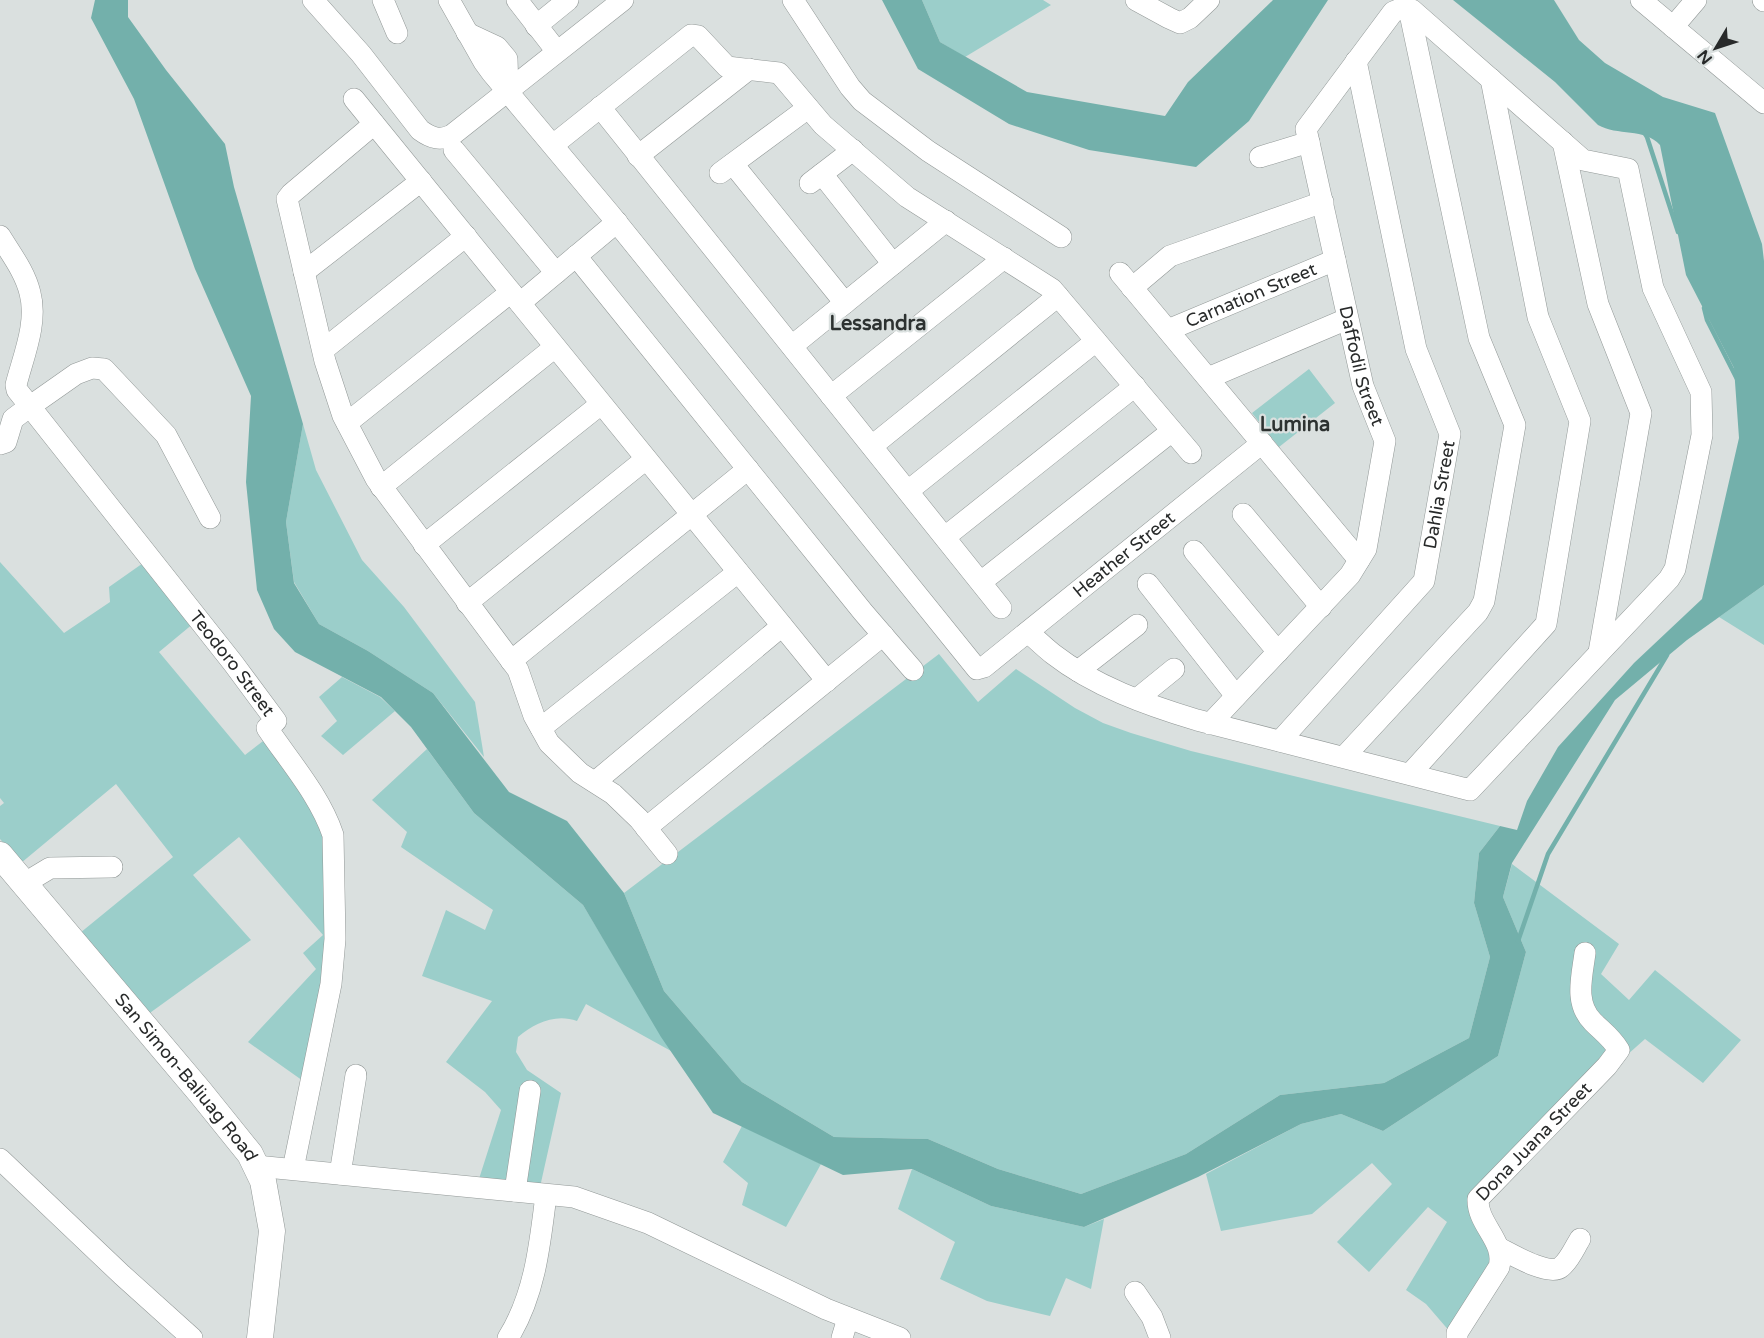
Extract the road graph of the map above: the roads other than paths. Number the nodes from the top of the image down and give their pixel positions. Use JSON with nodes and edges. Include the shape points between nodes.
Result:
{"nodes":[{"id":1,"x":313,"y":0,"type":"edge"},
{"id":2,"x":383,"y":0,"type":"edge"},
{"id":3,"x":449,"y":0,"type":"edge"},
{"id":4,"x":517,"y":0,"type":"edge"},
{"id":5,"x":568,"y":0,"type":"edge"},
{"id":6,"x":623,"y":0,"type":"edge"},
{"id":7,"x":793,"y":0,"type":"edge"},
{"id":8,"x":1136,"y":0,"type":"edge"},
{"id":9,"x":1209,"y":0,"type":"edge"},
{"id":10,"x":1641,"y":0,"type":"edge"},
{"id":11,"x":1696,"y":0,"type":"edge"},
{"id":12,"x":1409,"y":9,"type":"junction"},
{"id":13,"x":536,"y":26,"type":"junction"},
{"id":14,"x":1673,"y":27,"type":"junction"},
{"id":15,"x":397,"y":33,"type":"dead end"},
{"id":16,"x":555,"y":49,"type":"dead end"},
{"id":17,"x":1356,"y":61,"type":"junction"},
{"id":18,"x":749,"y":69,"type":"junction"},
{"id":19,"x":1491,"y":80,"type":"junction"},
{"id":20,"x":508,"y":90,"type":"junction"},
{"id":21,"x":354,"y":99,"type":"dead end"},
{"id":22,"x":1764,"y":103,"type":"edge"},
{"id":23,"x":600,"y":107,"type":"junction"},
{"id":24,"x":808,"y":108,"type":"junction"},
{"id":25,"x":374,"y":124,"type":"junction"},
{"id":26,"x":1307,"y":135,"type":"junction"},
{"id":27,"x":1563,"y":142,"type":"junction"},
{"id":28,"x":553,"y":145,"type":"junction"},
{"id":29,"x":454,"y":150,"type":"dead end"},
{"id":30,"x":853,"y":150,"type":"junction"},
{"id":31,"x":638,"y":156,"type":"junction"},
{"id":32,"x":1260,"y":157,"type":"dead end"},
{"id":33,"x":421,"y":181,"type":"junction"},
{"id":34,"x":1323,"y":202,"type":"junction"},
{"id":35,"x":946,"y":221,"type":"junction"},
{"id":36,"x":616,"y":222,"type":"junction"},
{"id":37,"x":0,"y":236,"type":"edge"},
{"id":38,"x":466,"y":236,"type":"junction"},
{"id":39,"x":1062,"y":237,"type":"dead end"},
{"id":40,"x":576,"y":256,"type":"junction"},
{"id":41,"x":1004,"y":258,"type":"junction"},
{"id":42,"x":1335,"y":260,"type":"junction"},
{"id":43,"x":893,"y":264,"type":"junction"},
{"id":44,"x":304,"y":272,"type":"junction"},
{"id":45,"x":556,"y":273,"type":"junction"},
{"id":46,"x":1058,"y":296,"type":"junction"},
{"id":47,"x":515,"y":297,"type":"junction"},
{"id":48,"x":844,"y":303,"type":"junction"},
{"id":49,"x":1347,"y":319,"type":"junction"},
{"id":50,"x":1168,"y":330,"type":"junction"},
{"id":51,"x":1096,"y":341,"type":"junction"},
{"id":52,"x":792,"y":346,"type":"junction"},
{"id":53,"x":555,"y":347,"type":"junction"},
{"id":54,"x":323,"y":350,"type":"junction"},
{"id":55,"x":1208,"y":378,"type":"junction"},
{"id":56,"x":1135,"y":386,"type":"junction"},
{"id":57,"x":831,"y":396,"type":"junction"},
{"id":58,"x":601,"y":404,"type":"junction"},
{"id":59,"x":29,"y":407,"type":"junction"},
{"id":60,"x":347,"y":423,"type":"junction"},
{"id":61,"x":1172,"y":431,"type":"junction"},
{"id":62,"x":1262,"y":443,"type":"junction"},
{"id":63,"x":0,"y":444,"type":"edge"},
{"id":64,"x":872,"y":446,"type":"junction"},
{"id":65,"x":1191,"y":453,"type":"dead end"},
{"id":66,"x":646,"y":459,"type":"junction"},
{"id":67,"x":748,"y":469,"type":"junction"},
{"id":68,"x":381,"y":487,"type":"junction"},
{"id":69,"x":908,"y":491,"type":"junction"},
{"id":70,"x":691,"y":514,"type":"junction"},
{"id":71,"x":1243,"y":514,"type":"dead end"},
{"id":72,"x":210,"y":518,"type":"dead end"},
{"id":73,"x":945,"y":537,"type":"junction"},
{"id":74,"x":424,"y":545,"type":"junction"},
{"id":75,"x":1194,"y":551,"type":"dead end"},
{"id":76,"x":1359,"y":560,"type":"junction"},
{"id":77,"x":738,"y":572,"type":"junction"},
{"id":78,"x":981,"y":582,"type":"junction"},
{"id":79,"x":1148,"y":584,"type":"dead end"},
{"id":80,"x":467,"y":603,"type":"junction"},
{"id":81,"x":1001,"y":608,"type":"dead end"},
{"id":82,"x":1321,"y":608,"type":"junction"},
{"id":83,"x":1137,"y":625,"type":"dead end"},
{"id":84,"x":782,"y":626,"type":"junction"},
{"id":85,"x":1028,"y":632,"type":"junction"},
{"id":86,"x":883,"y":635,"type":"junction"},
{"id":87,"x":1278,"y":652,"type":"junction"},
{"id":88,"x":1599,"y":652,"type":"junction"},
{"id":89,"x":511,"y":661,"type":"junction"},
{"id":90,"x":1174,"y":669,"type":"dead end"},
{"id":91,"x":913,"y":670,"type":"dead end"},
{"id":92,"x":1078,"y":671,"type":"junction"},
{"id":93,"x":827,"y":681,"type":"junction"},
{"id":94,"x":1236,"y":696,"type":"junction"},
{"id":95,"x":1137,"y":699,"type":"junction"},
{"id":96,"x":1210,"y":724,"type":"junction"},
{"id":97,"x":541,"y":728,"type":"junction"},
{"id":98,"x":1280,"y":741,"type":"junction"},
{"id":99,"x":1344,"y":758,"type":"junction"},
{"id":100,"x":1410,"y":774,"type":"junction"},
{"id":101,"x":595,"y":782,"type":"junction"},
{"id":102,"x":646,"y":828,"type":"junction"},
{"id":103,"x":667,"y":854,"type":"dead end"},
{"id":104,"x":0,"y":855,"type":"edge"},
{"id":105,"x":112,"y":867,"type":"dead end"},
{"id":106,"x":28,"y":888,"type":"junction"},
{"id":107,"x":1585,"y":953,"type":"dead end"},
{"id":108,"x":356,"y":1076,"type":"dead end"},
{"id":109,"x":530,"y":1091,"type":"dead end"},
{"id":110,"x":0,"y":1158,"type":"edge"},
{"id":111,"x":256,"y":1166,"type":"junction"},
{"id":112,"x":293,"y":1169,"type":"junction"},
{"id":113,"x":340,"y":1174,"type":"junction"},
{"id":114,"x":515,"y":1191,"type":"junction"},
{"id":115,"x":546,"y":1194,"type":"junction"},
{"id":116,"x":1580,"y":1239,"type":"dead end"},
{"id":117,"x":1499,"y":1248,"type":"junction"},
{"id":118,"x":1135,"y":1292,"type":"dead end"},
{"id":119,"x":848,"y":1318,"type":"junction"},
{"id":120,"x":192,"y":1338,"type":"edge"},
{"id":121,"x":260,"y":1338,"type":"edge"},
{"id":122,"x":507,"y":1338,"type":"edge"},
{"id":123,"x":842,"y":1338,"type":"edge"},
{"id":124,"x":900,"y":1338,"type":"edge"},
{"id":125,"x":1160,"y":1338,"type":"edge"},
{"id":126,"x":1456,"y":1338,"type":"edge"}],
"edges":[{"from":1,"to":20,"type":"street","via":[[428,136],[444,139],[452,135]]},
{"from":2,"to":15,"type":"street"},
{"from":3,"to":20,"type":"street","via":[[484,62]]},
{"from":4,"to":13,"type":"street"},
{"from":5,"to":13,"type":"street"},
{"from":6,"to":20,"type":"street"},
{"from":7,"to":39,"type":"street","via":[[862,101],[928,151]]},
{"from":8,"to":9,"type":"street","via":[[1180,23]]},
{"from":10,"to":14,"type":"street"},
{"from":11,"to":14,"type":"street"},
{"from":12,"to":17,"type":"street","via":[[1393,12]]},
{"from":12,"to":19,"type":"street"},
{"from":12,"to":99,"type":"street","via":[[1479,338],[1515,425],[1484,601]]},
{"from":13,"to":16,"type":"street"},
{"from":14,"to":22,"type":"street"},
{"from":17,"to":26,"type":"street"},
{"from":17,"to":98,"type":"street","name":"Dahlia Street","via":[[1416,349],[1450,434],[1424,581]]},
{"from":18,"to":23,"type":"street","via":[[727,67],[698,36],[691,35]]},
{"from":18,"to":24,"type":"street","via":[[779,73]]},
{"from":18,"to":31,"type":"street"},
{"from":19,"to":27,"type":"street"},
{"from":19,"to":100,"type":"street","via":[[1538,317],[1580,421],[1546,624]]},
{"from":20,"to":28,"type":"street"},
{"from":21,"to":25,"type":"street"},
{"from":23,"to":28,"type":"street"},
{"from":23,"to":31,"type":"street"},
{"from":24,"to":30,"type":"street"},
{"from":24,"to":48,"type":"street","via":[[727,168]]},
{"from":25,"to":33,"type":"street"},
{"from":25,"to":44,"type":"street","via":[[287,199]]},
{"from":26,"to":32,"type":"street"},
{"from":26,"to":34,"type":"street","name":"Daffodil Street"},
{"from":27,"to":88,"type":"street","via":[[1598,304],[1641,413]]},
{"from":27,"to":88,"type":"street","via":[[1582,160],[1628,169],[1653,288],[1701,392],[1702,435],[1675,569]]},
{"from":28,"to":36,"type":"street"},
{"from":29,"to":45,"type":"street"},
{"from":30,"to":35,"type":"street","via":[[907,196]]},
{"from":30,"to":43,"type":"street","via":[[816,179]]},
{"from":31,"to":52,"type":"street"},
{"from":33,"to":38,"type":"street"},
{"from":33,"to":44,"type":"street"},
{"from":34,"to":42,"type":"street","name":"Daffodil Street"},
{"from":34,"to":50,"type":"street","via":[[1170,256],[1126,280]]},
{"from":35,"to":41,"type":"street"},
{"from":35,"to":43,"type":"street"},
{"from":36,"to":40,"type":"street"},
{"from":36,"to":85,"type":"street","name":"Heather Street","via":[[972,665],[984,668]]},
{"from":37,"to":59,"type":"street","name":"Teodoro Street","via":[[31,294],[31,327],[16,385]]},
{"from":38,"to":47,"type":"street"},
{"from":38,"to":54,"type":"street"},
{"from":40,"to":45,"type":"street"},
{"from":40,"to":67,"type":"street"},
{"from":41,"to":46,"type":"street"},
{"from":41,"to":57,"type":"street"},
{"from":42,"to":49,"type":"street","name":"Daffodil Street"},
{"from":42,"to":50,"type":"street","name":"Carnation Street"},
{"from":43,"to":48,"type":"street"},
{"from":44,"to":54,"type":"street"},
{"from":45,"to":47,"type":"street"},
{"from":46,"to":51,"type":"street"},
{"from":46,"to":64,"type":"street"},
{"from":47,"to":53,"type":"street"},
{"from":47,"to":60,"type":"street"},
{"from":48,"to":52,"type":"street"},
{"from":49,"to":55,"type":"street"},
{"from":49,"to":76,"type":"street","name":"Daffodil Street","via":[[1363,386],[1385,441],[1366,549]]},
{"from":50,"to":55,"type":"street"},
{"from":51,"to":56,"type":"street"},
{"from":51,"to":69,"type":"street"},
{"from":52,"to":57,"type":"street"},
{"from":53,"to":58,"type":"street"},
{"from":53,"to":68,"type":"street"},
{"from":54,"to":60,"type":"street"},
{"from":55,"to":62,"type":"street"},
{"from":56,"to":61,"type":"street"},
{"from":56,"to":73,"type":"street"},
{"from":57,"to":64,"type":"street"},
{"from":58,"to":66,"type":"street"},
{"from":58,"to":74,"type":"street"},
{"from":59,"to":63,"type":"street","via":[[13,419],[6,442]]},
{"from":59,"to":72,"type":"street","via":[[76,374],[92,368],[104,369],[166,435]]},
{"from":59,"to":112,"type":"street","name":"Teodoro Street","via":[[276,721],[267,728],[328,819],[333,835],[335,939],[331,984]]},
{"from":60,"to":68,"type":"street"},
{"from":61,"to":65,"type":"street"},
{"from":61,"to":78,"type":"street"},
{"from":62,"to":76,"type":"street"},
{"from":62,"to":85,"type":"street","name":"Heather Street"},
{"from":64,"to":69,"type":"street"},
{"from":66,"to":70,"type":"street"},
{"from":66,"to":80,"type":"street"},
{"from":67,"to":70,"type":"street"},
{"from":67,"to":86,"type":"street"},
{"from":68,"to":74,"type":"street"},
{"from":69,"to":73,"type":"street"},
{"from":70,"to":77,"type":"street"},
{"from":70,"to":89,"type":"street"},
{"from":71,"to":82,"type":"street"},
{"from":73,"to":78,"type":"street"},
{"from":74,"to":80,"type":"street"},
{"from":75,"to":87,"type":"street"},
{"from":76,"to":82,"type":"street","name":"Daffodil Street"},
{"from":77,"to":84,"type":"street"},
{"from":77,"to":97,"type":"street"},
{"from":78,"to":81,"type":"street"},
{"from":79,"to":94,"type":"street"},
{"from":80,"to":89,"type":"street"},
{"from":82,"to":87,"type":"street","name":"Daffodil Street"},
{"from":83,"to":92,"type":"street"},
{"from":84,"to":93,"type":"street"},
{"from":84,"to":101,"type":"street"},
{"from":85,"to":92,"type":"street"},
{"from":86,"to":91,"type":"street"},
{"from":86,"to":93,"type":"street"},
{"from":87,"to":94,"type":"street","name":"Daffodil Street"},
{"from":88,"to":100,"type":"street","via":[[1470,790]]},
{"from":89,"to":97,"type":"street"},
{"from":90,"to":95,"type":"street"},
{"from":92,"to":95,"type":"street"},
{"from":93,"to":102,"type":"street"},
{"from":94,"to":96,"type":"street","name":"Daffodil Street"},
{"from":95,"to":96,"type":"street"},
{"from":96,"to":98,"type":"street"},
{"from":97,"to":101,"type":"street","via":[[549,743]]},
{"from":98,"to":99,"type":"street"},
{"from":99,"to":100,"type":"street"},
{"from":101,"to":102,"type":"street","via":[[613,794]]},
{"from":102,"to":103,"type":"street"},
{"from":104,"to":106,"type":"main road","name":"San Simon-Baliuag Road"},
{"from":105,"to":106,"type":"street","via":[[50,868],[35,877]]},
{"from":106,"to":111,"type":"main road","name":"San Simon-Baliuag Road","via":[[200,1092]]},
{"from":107,"to":117,"type":"street","name":"Dona Juana Street","via":[[1580,995],[1584,1011],[1619,1050],[1478,1199],[1478,1209]]},
{"from":108,"to":113,"type":"street"},
{"from":109,"to":114,"type":"street"},
{"from":110,"to":120,"type":"street"},
{"from":111,"to":112,"type":"street"},
{"from":111,"to":121,"type":"main road","name":"San Simon-Baliuag Road","via":[[263,1181],[272,1231]]},
{"from":112,"to":113,"type":"street"},
{"from":113,"to":114,"type":"street"},
{"from":114,"to":115,"type":"street"},
{"from":115,"to":119,"type":"street","via":[[574,1197],[648,1223]]},
{"from":115,"to":122,"type":"street","via":[[530,1288],[517,1324]]},
{"from":116,"to":117,"type":"street","via":[[1561,1268],[1554,1270]]},
{"from":117,"to":126,"type":"street","via":[[1499,1267]]},
{"from":118,"to":125,"type":"street"},
{"from":119,"to":123,"type":"street"},
{"from":119,"to":124,"type":"street"}]}
